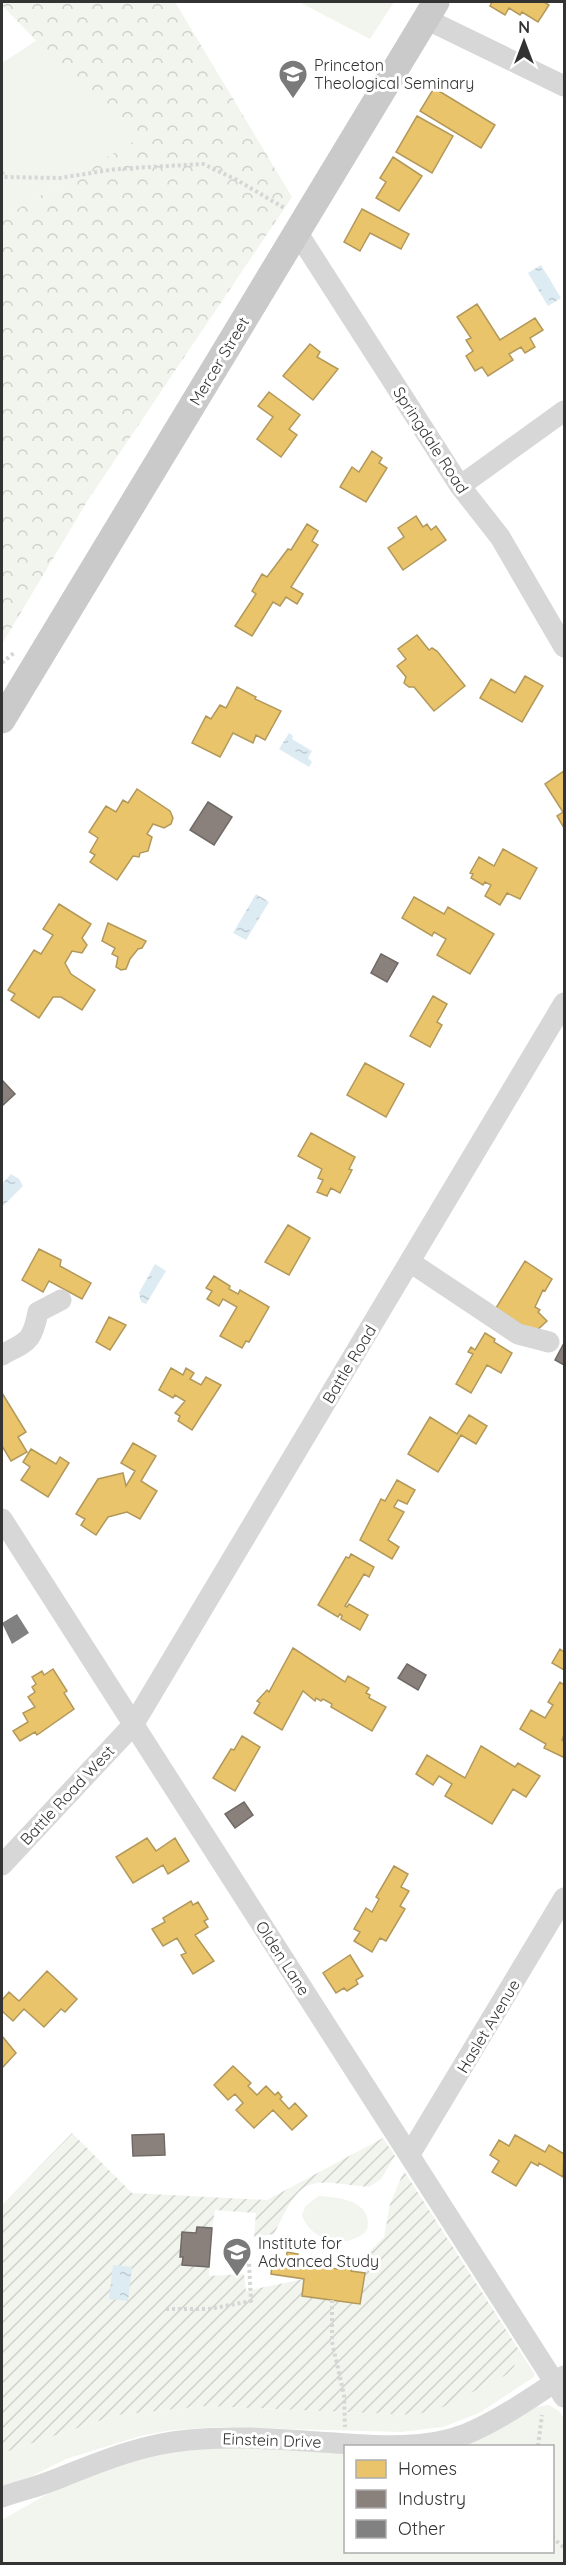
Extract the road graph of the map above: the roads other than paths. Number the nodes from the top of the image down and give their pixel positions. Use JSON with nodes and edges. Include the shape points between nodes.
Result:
{"nodes":[{"id":1,"x":431,"y":10,"type":"edge"},
{"id":2,"x":564,"y":86,"type":"edge"},
{"id":3,"x":292,"y":221,"type":"junction"},
{"id":4,"x":564,"y":411,"type":"edge"},
{"id":5,"x":460,"y":486,"type":"junction"},
{"id":6,"x":564,"y":647,"type":"edge"},
{"id":7,"x":2,"y":720,"type":"edge"},
{"id":8,"x":564,"y":1003,"type":"edge"},
{"id":9,"x":410,"y":1262,"type":"junction"},
{"id":10,"x":61,"y":1300,"type":"dead end"},
{"id":11,"x":549,"y":1342,"type":"dead end"},
{"id":12,"x":2,"y":1355,"type":"edge"},
{"id":13,"x":2,"y":1519,"type":"edge"},
{"id":14,"x":133,"y":1725,"type":"junction"},
{"id":15,"x":2,"y":1865,"type":"edge"},
{"id":16,"x":564,"y":1898,"type":"edge"},
{"id":17,"x":410,"y":2154,"type":"junction"},
{"id":18,"x":561,"y":2385,"type":"edge"},
{"id":19,"x":53,"y":2481,"type":"junction"},
{"id":20,"x":2,"y":2497,"type":"edge"},
{"id":21,"x":2,"y":2510,"type":"edge"}],
"edges":[{"from":1,"to":2,"type":"street"},
{"from":1,"to":3,"type":"main road","name":"Mercer Street"},
{"from":3,"to":5,"type":"street","name":"Springdale Road"},
{"from":3,"to":7,"type":"main road","name":"Mercer Street"},
{"from":4,"to":5,"type":"street"},
{"from":5,"to":6,"type":"street","name":"Springdale Road","via":[[500,537]]},
{"from":8,"to":9,"type":"street","name":"Battle Road"},
{"from":9,"to":11,"type":"street","via":[[518,1334]]},
{"from":9,"to":14,"type":"street","name":"Battle Road"},
{"from":10,"to":12,"type":"street","via":[[38,1312],[29,1340]]},
{"from":13,"to":14,"type":"street","name":"Olden Lane"},
{"from":14,"to":15,"type":"street","name":"Battle Road West"},
{"from":14,"to":17,"type":"street","name":"Olden Lane"},
{"from":16,"to":17,"type":"street","name":"Haslet Avenue"},
{"from":17,"to":18,"type":"street","name":"Olden Lane"},
{"from":18,"to":19,"type":"street","name":"Einstein Drive","via":[[466,2434],[437,2442],[407,2445],[186,2440],[116,2456]]},
{"from":19,"to":20,"type":"street","name":"Einstein Drive"},
{"from":19,"to":21,"type":"street","name":"Einstein Drive"}]}
